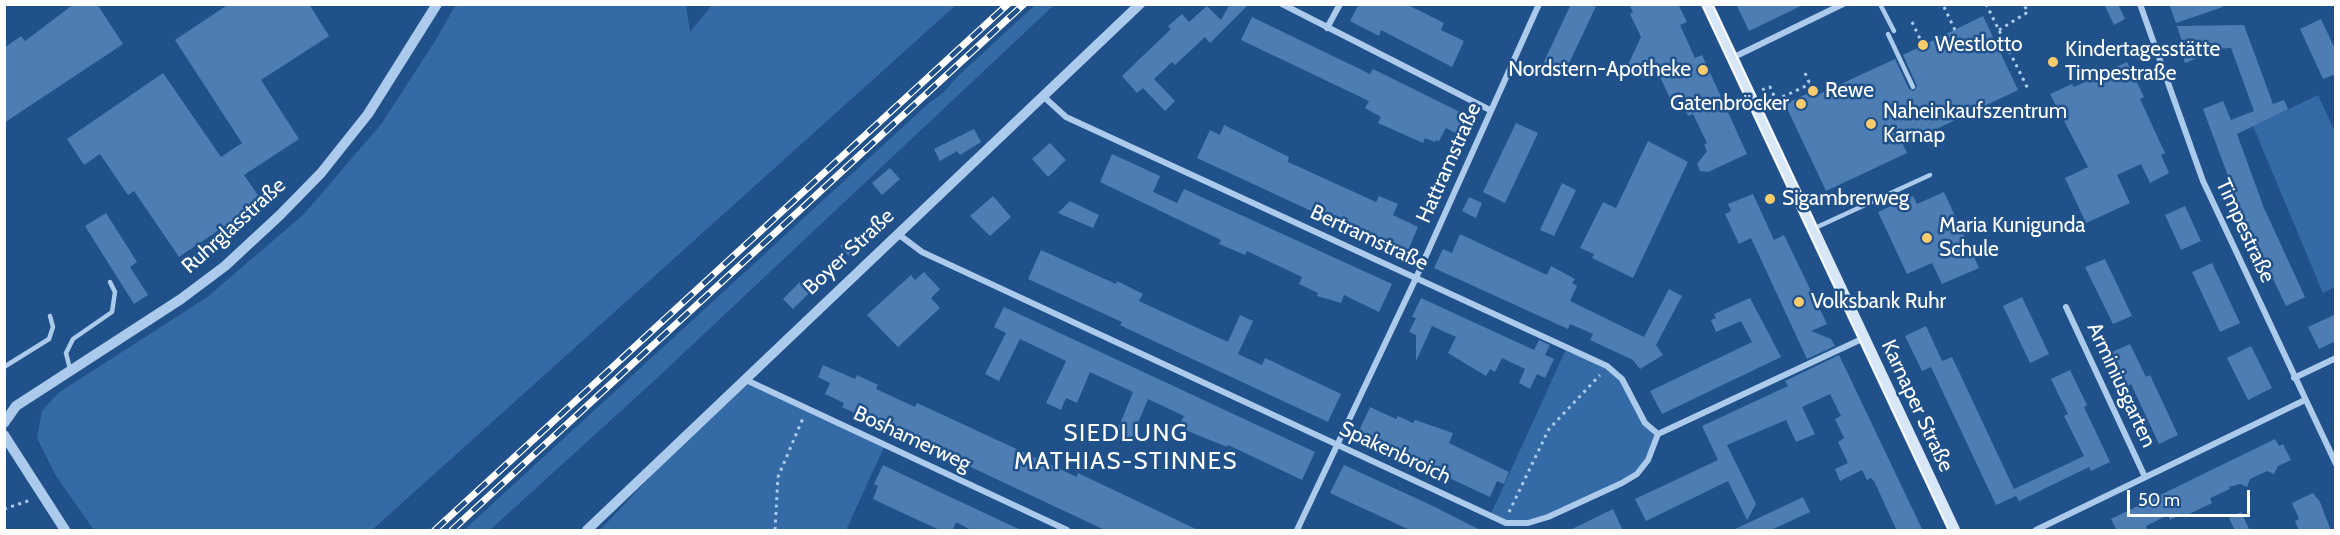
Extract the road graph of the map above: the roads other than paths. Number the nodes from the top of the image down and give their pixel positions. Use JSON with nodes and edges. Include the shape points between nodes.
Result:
{"nodes":[{"id":1,"x":437,"y":4,"type":"edge"},
{"id":2,"x":1140,"y":4,"type":"edge"},
{"id":3,"x":1282,"y":4,"type":"edge"},
{"id":4,"x":1340,"y":4,"type":"edge"},
{"id":5,"x":1539,"y":4,"type":"edge"},
{"id":6,"x":1707,"y":4,"type":"edge"},
{"id":7,"x":1843,"y":4,"type":"edge"},
{"id":8,"x":1880,"y":4,"type":"edge"},
{"id":9,"x":2140,"y":4,"type":"edge"},
{"id":10,"x":1327,"y":28,"type":"junction"},
{"id":11,"x":1894,"y":31,"type":"dead end"},
{"id":12,"x":1888,"y":34,"type":"dead end"},
{"id":13,"x":1732,"y":58,"type":"junction"},
{"id":14,"x":1913,"y":87,"type":"dead end"},
{"id":15,"x":1043,"y":96,"type":"junction"},
{"id":16,"x":1490,"y":110,"type":"junction"},
{"id":17,"x":1930,"y":175,"type":"dead end"},
{"id":18,"x":1812,"y":229,"type":"junction"},
{"id":19,"x":897,"y":234,"type":"junction"},
{"id":20,"x":1416,"y":278,"type":"junction"},
{"id":21,"x":110,"y":282,"type":"dead end"},
{"id":22,"x":2066,"y":307,"type":"dead end"},
{"id":23,"x":50,"y":316,"type":"dead end"},
{"id":24,"x":1864,"y":338,"type":"junction"},
{"id":25,"x":2336,"y":358,"type":"edge"},
{"id":26,"x":4,"y":367,"type":"edge"},
{"id":27,"x":70,"y":371,"type":"junction"},
{"id":28,"x":744,"y":378,"type":"junction"},
{"id":29,"x":2294,"y":378,"type":"junction"},
{"id":30,"x":2305,"y":400,"type":"junction"},
{"id":31,"x":4,"y":423,"type":"edge"},
{"id":32,"x":1658,"y":434,"type":"junction"},
{"id":33,"x":4,"y":435,"type":"edge"},
{"id":34,"x":1336,"y":443,"type":"junction"},
{"id":35,"x":2336,"y":464,"type":"edge"},
{"id":36,"x":2145,"y":477,"type":"junction"},
{"id":37,"x":65,"y":531,"type":"edge"},
{"id":38,"x":587,"y":531,"type":"edge"},
{"id":39,"x":1066,"y":531,"type":"edge"},
{"id":40,"x":1297,"y":531,"type":"edge"},
{"id":41,"x":1953,"y":531,"type":"edge"},
{"id":42,"x":2036,"y":531,"type":"edge"}],
"edges":[{"from":1,"to":27,"type":"street","name":"Ruhrglasstraße","via":[[368,114],[321,173],[280,215],[225,266],[181,299]]},
{"from":2,"to":15,"type":"street","name":"Boyer Straße"},
{"from":3,"to":10,"type":"street"},
{"from":4,"to":10,"type":"street"},
{"from":5,"to":16,"type":"street","name":"Hattramstraße"},
{"from":6,"to":13,"type":"main road","name":"Karnaper Straße"},
{"from":7,"to":13,"type":"street"},
{"from":8,"to":11,"type":"lane"},
{"from":9,"to":29,"type":"street","name":"Timpestraße","via":[[2204,181]]},
{"from":10,"to":16,"type":"street"},
{"from":12,"to":14,"type":"lane"},
{"from":13,"to":18,"type":"main road","name":"Karnaper Straße"},
{"from":15,"to":19,"type":"street","name":"Boyer Straße"},
{"from":15,"to":20,"type":"street","name":"Bertramstraße","via":[[1066,117]]},
{"from":16,"to":20,"type":"street","name":"Hattramstraße"},
{"from":17,"to":18,"type":"lane"},
{"from":18,"to":24,"type":"main road","name":"Karnaper Straße"},
{"from":19,"to":28,"type":"street","name":"Boyer Straße"},
{"from":19,"to":34,"type":"street","name":"Spakenbroich","via":[[922,252]]},
{"from":20,"to":32,"type":"street","name":"Bertramstraße","via":[[1607,366],[1622,379],[1645,423]]},
{"from":20,"to":34,"type":"street","name":"Hattramstraße"},
{"from":21,"to":27,"type":"lane","via":[[116,292],[112,312],[73,339],[66,353]]},
{"from":22,"to":36,"type":"street","name":"Arminiusgarten"},
{"from":23,"to":26,"type":"lane","via":[[53,327],[49,339]]},
{"from":24,"to":32,"type":"street"},
{"from":24,"to":41,"type":"main road","name":"Karnaper Straße"},
{"from":25,"to":29,"type":"street"},
{"from":27,"to":31,"type":"street","name":"Ruhrglasstraße","via":[[16,406]]},
{"from":28,"to":38,"type":"street","name":"Boyer Straße"},
{"from":28,"to":39,"type":"street","name":"Boshamerweg"},
{"from":29,"to":30,"type":"street","name":"Timpestraße"},
{"from":30,"to":35,"type":"street","name":"Timpestraße"},
{"from":30,"to":36,"type":"street","name":"Arminiusgarten"},
{"from":32,"to":34,"type":"street","name":"Spakenbroich","via":[[1648,460],[1637,474],[1528,523],[1506,523]]},
{"from":33,"to":37,"type":"street"},
{"from":34,"to":40,"type":"street","name":"Hattramstraße"},
{"from":36,"to":42,"type":"street","name":"Arminiusgarten"}]}
